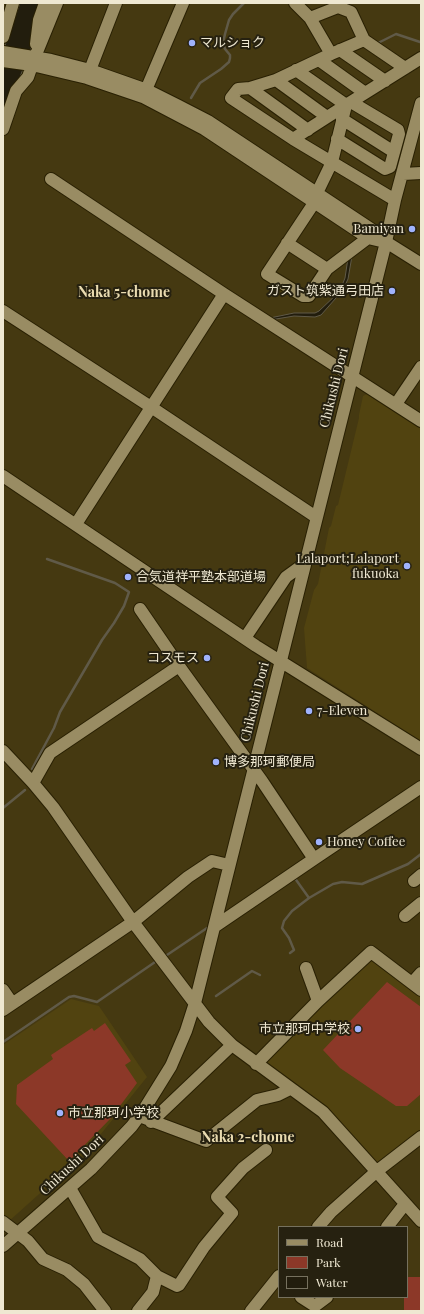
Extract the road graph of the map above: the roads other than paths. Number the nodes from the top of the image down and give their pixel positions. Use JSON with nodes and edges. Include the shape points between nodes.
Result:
{"nodes":[{"id":1,"x":13,"y":3,"type":"edge"},
{"id":2,"x":45,"y":3,"type":"edge"},
{"id":3,"x":57,"y":3,"type":"edge"},
{"id":4,"x":116,"y":3,"type":"edge"},
{"id":5,"x":183,"y":3,"type":"edge"},
{"id":6,"x":295,"y":3,"type":"edge"},
{"id":7,"x":310,"y":18,"type":"junction"},
{"id":8,"x":3,"y":37,"type":"edge"},
{"id":9,"x":364,"y":40,"type":"junction"},
{"id":10,"x":336,"y":52,"type":"junction"},
{"id":11,"x":3,"y":55,"type":"edge"},
{"id":12,"x":421,"y":58,"type":"edge"},
{"id":13,"x":319,"y":60,"type":"junction"},
{"id":14,"x":33,"y":61,"type":"junction"},
{"id":15,"x":405,"y":68,"type":"junction"},
{"id":16,"x":90,"y":70,"type":"junction"},
{"id":17,"x":296,"y":70,"type":"junction"},
{"id":18,"x":276,"y":80,"type":"junction"},
{"id":19,"x":385,"y":81,"type":"junction"},
{"id":20,"x":250,"y":88,"type":"junction"},
{"id":21,"x":365,"y":93,"type":"junction"},
{"id":22,"x":145,"y":94,"type":"junction"},
{"id":23,"x":348,"y":103,"type":"junction"},
{"id":24,"x":420,"y":110,"type":"edge"},
{"id":25,"x":327,"y":117,"type":"junction"},
{"id":26,"x":342,"y":119,"type":"junction"},
{"id":27,"x":3,"y":128,"type":"edge"},
{"id":28,"x":308,"y":130,"type":"junction"},
{"id":29,"x":293,"y":139,"type":"junction"},
{"id":30,"x":337,"y":139,"type":"junction"},
{"id":31,"x":394,"y":152,"type":"junction"},
{"id":32,"x":332,"y":162,"type":"junction"},
{"id":33,"x":421,"y":173,"type":"edge"},
{"id":34,"x":403,"y":174,"type":"junction"},
{"id":35,"x":51,"y":179,"type":"dead end"},
{"id":36,"x":315,"y":198,"type":"junction"},
{"id":37,"x":395,"y":200,"type":"junction"},
{"id":38,"x":368,"y":238,"type":"junction"},
{"id":39,"x":386,"y":242,"type":"junction"},
{"id":40,"x":287,"y":243,"type":"junction"},
{"id":41,"x":421,"y":264,"type":"edge"},
{"id":42,"x":327,"y":269,"type":"junction"},
{"id":43,"x":224,"y":294,"type":"junction"},
{"id":44,"x":3,"y":311,"type":"edge"},
{"id":45,"x":421,"y":367,"type":"edge"},
{"id":46,"x":352,"y":377,"type":"junction"},
{"id":47,"x":396,"y":404,"type":"junction"},
{"id":48,"x":151,"y":407,"type":"junction"},
{"id":49,"x":421,"y":421,"type":"edge"},
{"id":50,"x":3,"y":476,"type":"edge"},
{"id":51,"x":316,"y":518,"type":"junction"},
{"id":52,"x":76,"y":524,"type":"junction"},
{"id":53,"x":304,"y":564,"type":"junction"},
{"id":54,"x":140,"y":609,"type":"dead end"},
{"id":55,"x":245,"y":638,"type":"junction"},
{"id":56,"x":280,"y":661,"type":"junction"},
{"id":57,"x":179,"y":666,"type":"junction"},
{"id":58,"x":421,"y":750,"type":"edge"},
{"id":59,"x":3,"y":751,"type":"edge"},
{"id":60,"x":253,"y":769,"type":"junction"},
{"id":61,"x":33,"y":783,"type":"junction"},
{"id":62,"x":421,"y":787,"type":"edge"},
{"id":63,"x":314,"y":859,"type":"junction"},
{"id":64,"x":229,"y":864,"type":"junction"},
{"id":65,"x":421,"y":903,"type":"edge"},
{"id":66,"x":405,"y":916,"type":"dead end"},
{"id":67,"x":133,"y":922,"type":"junction"},
{"id":68,"x":214,"y":928,"type":"junction"},
{"id":69,"x":306,"y":968,"type":"dead end"},
{"id":70,"x":421,"y":973,"type":"edge"},
{"id":71,"x":416,"y":987,"type":"edge"},
{"id":72,"x":3,"y":990,"type":"edge"},
{"id":73,"x":318,"y":1001,"type":"junction"},
{"id":74,"x":195,"y":1003,"type":"junction"},
{"id":75,"x":8,"y":1006,"type":"edge"},
{"id":76,"x":232,"y":1045,"type":"junction"},
{"id":77,"x":256,"y":1064,"type":"junction"},
{"id":78,"x":290,"y":1089,"type":"junction"},
{"id":79,"x":139,"y":1116,"type":"junction"},
{"id":80,"x":152,"y":1122,"type":"junction"},
{"id":81,"x":421,"y":1137,"type":"edge"},
{"id":82,"x":266,"y":1150,"type":"dead end"},
{"id":83,"x":376,"y":1171,"type":"junction"},
{"id":84,"x":70,"y":1188,"type":"junction"},
{"id":85,"x":405,"y":1204,"type":"junction"},
{"id":86,"x":3,"y":1222,"type":"edge"},
{"id":87,"x":421,"y":1222,"type":"edge"},
{"id":88,"x":319,"y":1226,"type":"edge"},
{"id":89,"x":388,"y":1226,"type":"edge"},
{"id":90,"x":18,"y":1233,"type":"junction"},
{"id":91,"x":3,"y":1246,"type":"edge"},
{"id":92,"x":157,"y":1276,"type":"junction"},
{"id":93,"x":278,"y":1279,"type":"edge"},
{"id":94,"x":302,"y":1298,"type":"edge"},
{"id":95,"x":326,"y":1298,"type":"edge"},
{"id":96,"x":315,"y":1309,"type":"edge"},
{"id":97,"x":105,"y":1311,"type":"edge"},
{"id":98,"x":138,"y":1311,"type":"edge"},
{"id":99,"x":251,"y":1311,"type":"edge"}],
"edges":[{"from":1,"to":8,"type":"street"},
{"from":2,"to":14,"type":"street","via":[[39,20]]},
{"from":3,"to":14,"type":"street"},
{"from":4,"to":16,"type":"street"},
{"from":5,"to":22,"type":"street"},
{"from":6,"to":7,"type":"street"},
{"from":7,"to":9,"type":"street","via":[[338,7],[351,12]]},
{"from":7,"to":10,"type":"street"},
{"from":9,"to":10,"type":"street"},
{"from":9,"to":15,"type":"street"},
{"from":10,"to":13,"type":"street"},
{"from":10,"to":19,"type":"street"},
{"from":11,"to":14,"type":"street"},
{"from":12,"to":15,"type":"street"},
{"from":13,"to":17,"type":"street"},
{"from":13,"to":21,"type":"street"},
{"from":14,"to":16,"type":"street"},
{"from":14,"to":22,"type":"street"},
{"from":14,"to":27,"type":"street","via":[[28,77],[16,91]]},
{"from":15,"to":19,"type":"street"},
{"from":16,"to":22,"type":"street"},
{"from":17,"to":18,"type":"street"},
{"from":17,"to":23,"type":"street"},
{"from":18,"to":20,"type":"street"},
{"from":18,"to":25,"type":"street"},
{"from":19,"to":21,"type":"street"},
{"from":20,"to":28,"type":"street"},
{"from":20,"to":29,"type":"street","via":[[238,90],[231,98]]},
{"from":21,"to":23,"type":"street"},
{"from":22,"to":36,"type":"street","via":[[208,121]]},
{"from":23,"to":25,"type":"street"},
{"from":23,"to":26,"type":"street"},
{"from":23,"to":31,"type":"street","via":[[398,130]]},
{"from":24,"to":34,"type":"street","name":"Chikushi Dori"},
{"from":25,"to":28,"type":"street"},
{"from":26,"to":30,"type":"street"},
{"from":26,"to":31,"type":"street"},
{"from":28,"to":29,"type":"street"},
{"from":29,"to":32,"type":"street"},
{"from":30,"to":31,"type":"street","via":[[385,169],[390,167]]},
{"from":30,"to":32,"type":"street"},
{"from":32,"to":36,"type":"street"},
{"from":32,"to":37,"type":"street"},
{"from":33,"to":34,"type":"street"},
{"from":34,"to":37,"type":"street","name":"Chikushi Dori"},
{"from":35,"to":43,"type":"street"},
{"from":36,"to":38,"type":"street"},
{"from":36,"to":39,"type":"street","via":[[371,229]]},
{"from":36,"to":40,"type":"street"},
{"from":37,"to":39,"type":"street","name":"Chikushi Dori"},
{"from":38,"to":39,"type":"street"},
{"from":38,"to":42,"type":"street"},
{"from":39,"to":41,"type":"street"},
{"from":39,"to":46,"type":"street","name":"Chikushi Dori"},
{"from":40,"to":42,"type":"street"},
{"from":40,"to":42,"type":"street","via":[[267,274],[303,296],[309,296]]},
{"from":43,"to":46,"type":"street"},
{"from":43,"to":48,"type":"street"},
{"from":44,"to":48,"type":"street"},
{"from":45,"to":47,"type":"street"},
{"from":46,"to":47,"type":"street"},
{"from":46,"to":51,"type":"street","name":"Chikushi Dori"},
{"from":47,"to":49,"type":"street"},
{"from":48,"to":51,"type":"street"},
{"from":48,"to":52,"type":"street"},
{"from":50,"to":52,"type":"street"},
{"from":51,"to":53,"type":"street","name":"Chikushi Dori"},
{"from":52,"to":55,"type":"street"},
{"from":53,"to":55,"type":"street","via":[[286,577]]},
{"from":53,"to":56,"type":"street","name":"Chikushi Dori"},
{"from":54,"to":57,"type":"street"},
{"from":55,"to":56,"type":"street"},
{"from":56,"to":58,"type":"street"},
{"from":56,"to":60,"type":"street","name":"Chikushi Dori"},
{"from":57,"to":60,"type":"street"},
{"from":57,"to":61,"type":"street","via":[[50,753]]},
{"from":59,"to":61,"type":"street"},
{"from":60,"to":63,"type":"street"},
{"from":60,"to":64,"type":"street","name":"Chikushi Dori"},
{"from":61,"to":67,"type":"street"},
{"from":62,"to":63,"type":"street"},
{"from":63,"to":68,"type":"street"},
{"from":64,"to":67,"type":"street","via":[[212,861],[188,877]]},
{"from":64,"to":68,"type":"street","name":"Chikushi Dori"},
{"from":65,"to":66,"type":"street"},
{"from":67,"to":74,"type":"street"},
{"from":67,"to":75,"type":"street"},
{"from":68,"to":74,"type":"street","name":"Chikushi Dori"},
{"from":69,"to":73,"type":"street"},
{"from":70,"to":71,"type":"street"},
{"from":71,"to":73,"type":"street","via":[[371,952]]},
{"from":72,"to":75,"type":"street"},
{"from":73,"to":77,"type":"street"},
{"from":74,"to":76,"type":"street","via":[[209,1022]]},
{"from":74,"to":79,"type":"street","name":"Chikushi Dori","via":[[170,1066]]},
{"from":76,"to":77,"type":"street"},
{"from":76,"to":80,"type":"street"},
{"from":77,"to":78,"type":"street"},
{"from":78,"to":80,"type":"street","via":[[257,1100],[206,1141]]},
{"from":78,"to":83,"type":"street","via":[[323,1112]]},
{"from":79,"to":80,"type":"street"},
{"from":79,"to":84,"type":"street","name":"Chikushi Dori","via":[[112,1148]]},
{"from":81,"to":83,"type":"street"},
{"from":82,"to":92,"type":"street","via":[[243,1168],[217,1197],[232,1213],[204,1247],[179,1285]]},
{"from":83,"to":85,"type":"street"},
{"from":83,"to":88,"type":"street"},
{"from":84,"to":90,"type":"street","name":"Chikushi Dori"},
{"from":84,"to":92,"type":"street","via":[[98,1237],[140,1259]]},
{"from":85,"to":87,"type":"street"},
{"from":85,"to":89,"type":"street"},
{"from":86,"to":90,"type":"street"},
{"from":90,"to":91,"type":"street","name":"Chikushi Dori"},
{"from":90,"to":97,"type":"street","via":[[43,1259],[67,1270],[84,1284]]},
{"from":92,"to":98,"type":"street","via":[[152,1292]]},
{"from":93,"to":99,"type":"street"},
{"from":94,"to":96,"type":"street"},
{"from":95,"to":96,"type":"street"}]}
